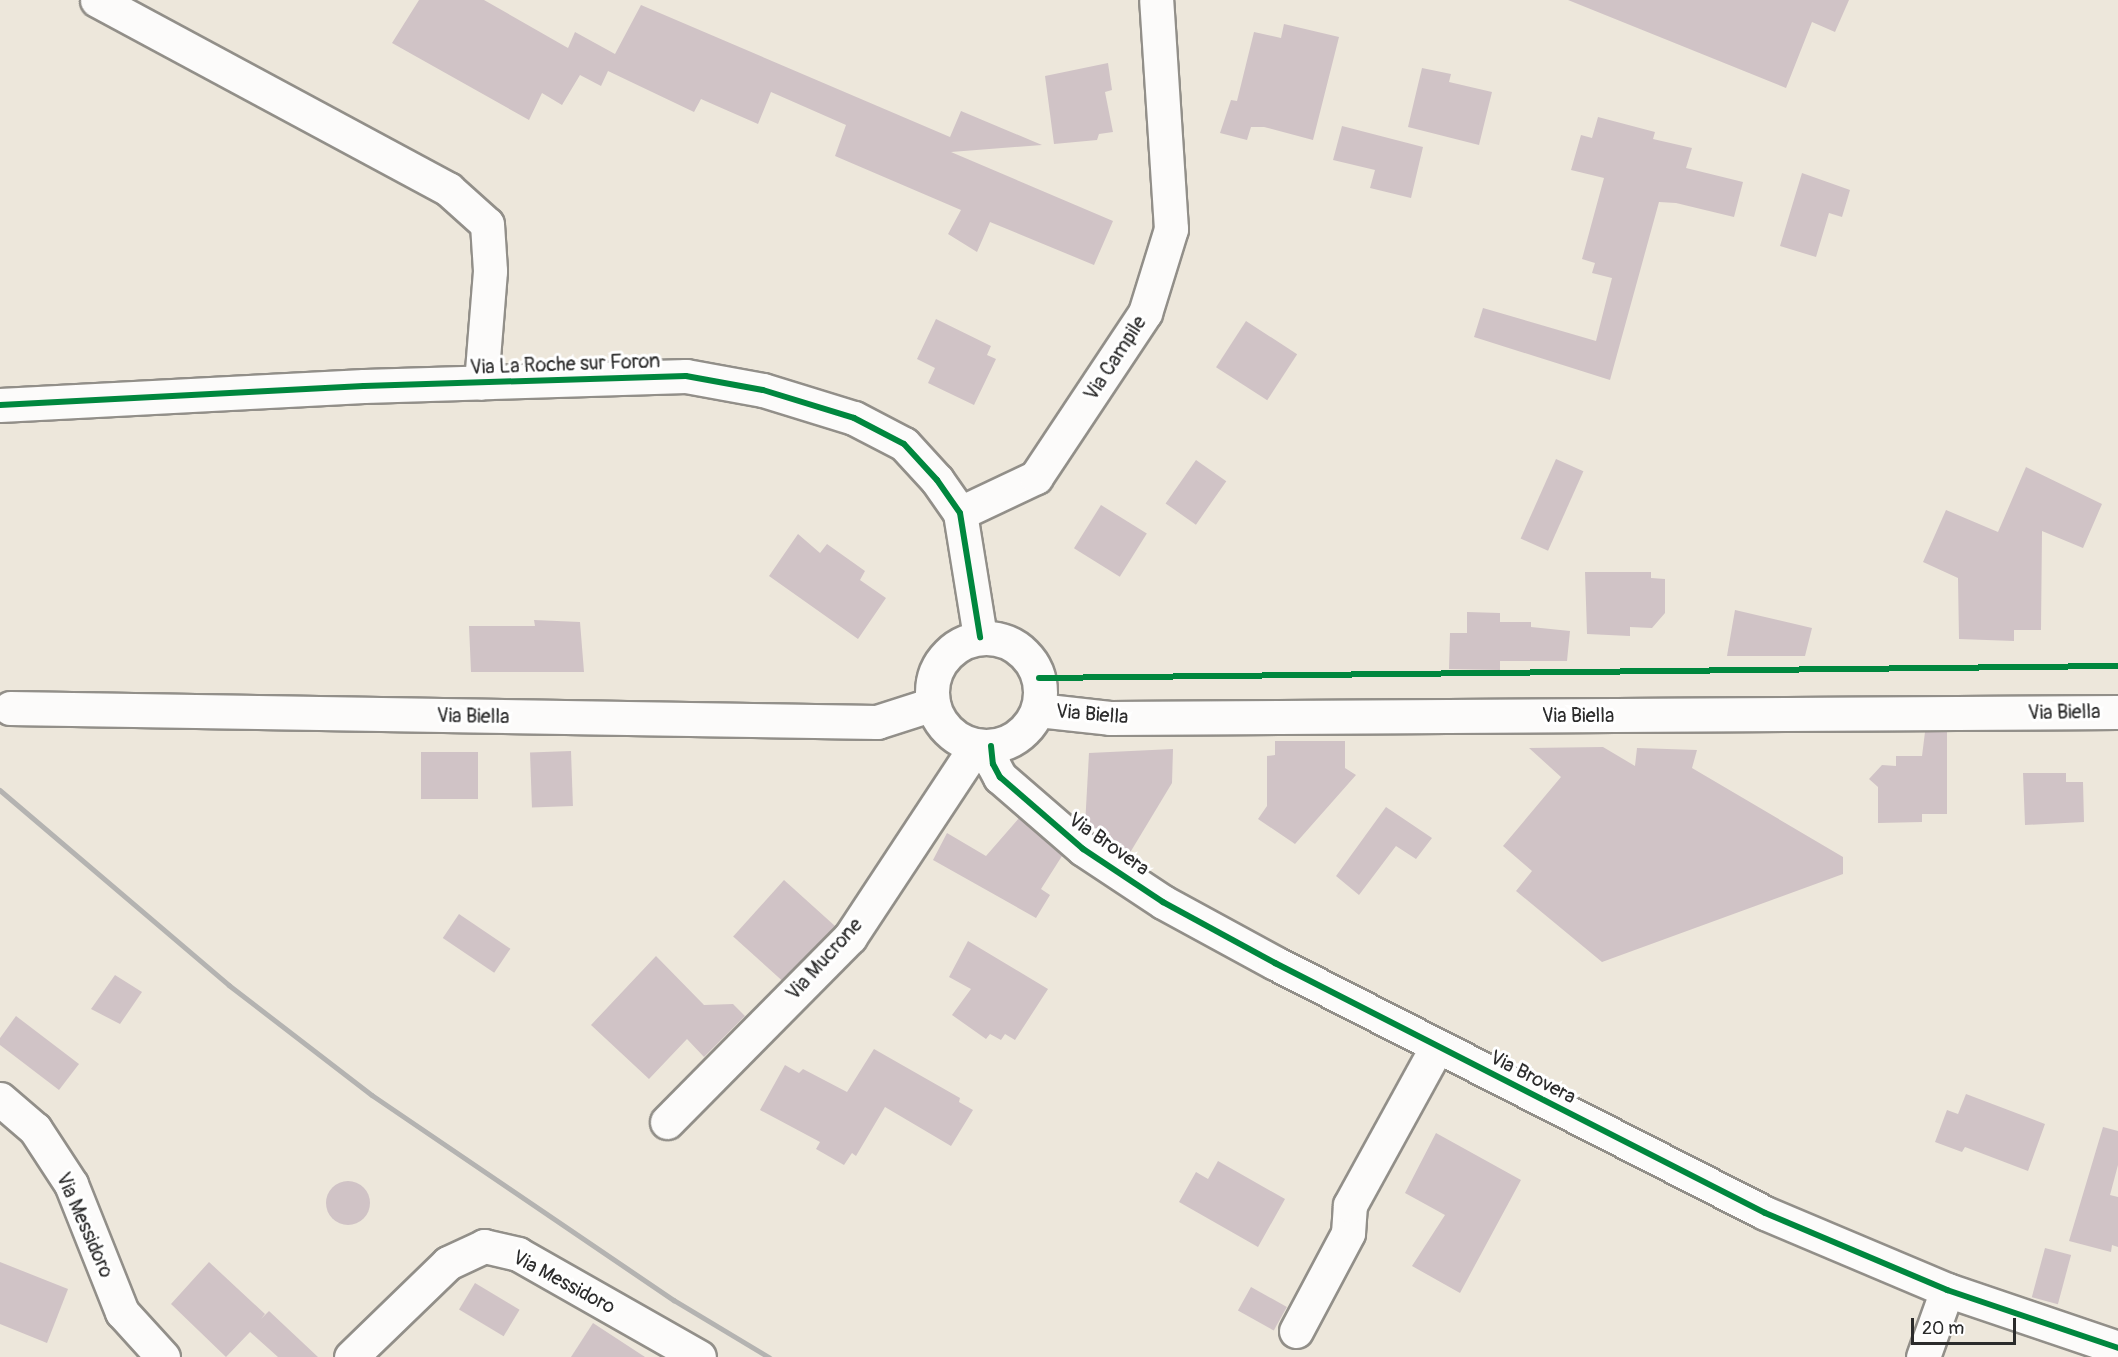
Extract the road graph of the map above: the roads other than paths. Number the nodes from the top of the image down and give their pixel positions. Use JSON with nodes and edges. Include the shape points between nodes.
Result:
{"nodes":[{"id":1,"x":97,"y":0,"type":"edge"},
{"id":2,"x":1156,"y":0,"type":"edge"},
{"id":3,"x":481,"y":383,"type":"junction"},
{"id":4,"x":0,"y":405,"type":"edge"},
{"id":5,"x":960,"y":513,"type":"junction"},
{"id":6,"x":980,"y":637,"type":"junction"},
{"id":7,"x":933,"y":704,"type":"junction"},
{"id":8,"x":10,"y":708,"type":"dead end"},
{"id":9,"x":1038,"y":710,"type":"junction"},
{"id":10,"x":2118,"y":712,"type":"edge"},
{"id":11,"x":983,"y":746,"type":"junction"},
{"id":12,"x":1437,"y":1047,"type":"junction"},
{"id":13,"x":0,"y":1099,"type":"edge"},
{"id":14,"x":667,"y":1122,"type":"dead end"},
{"id":15,"x":1947,"y":1290,"type":"junction"},
{"id":16,"x":1296,"y":1331,"type":"dead end"},
{"id":17,"x":2118,"y":1348,"type":"edge"},
{"id":18,"x":163,"y":1357,"type":"edge"},
{"id":19,"x":351,"y":1357,"type":"edge"},
{"id":20,"x":699,"y":1357,"type":"edge"},
{"id":21,"x":1923,"y":1357,"type":"edge"}],
"edges":[{"from":1,"to":3,"type":"street","via":[[448,189],[487,224],[490,271]]},
{"from":2,"to":5,"type":"street","name":"Via Campile","via":[[1171,229],[1145,314],[1036,477]]},
{"from":3,"to":4,"type":"street","name":"Via La Roche sur Foron"},
{"from":3,"to":5,"type":"street","name":"Via La Roche sur Foron","via":[[686,376],[763,390],[854,418],[904,444]]},
{"from":5,"to":6,"type":"street","name":"Via La Roche sur Foron"},
{"from":6,"to":7,"type":"street","via":[[962,642],[936,668],[931,686]]},
{"from":6,"to":9,"type":"street","via":[[1011,643],[1028,657],[1039,678]]},
{"from":7,"to":8,"type":"street","name":"Via Biella","via":[[877,722]]},
{"from":7,"to":11,"type":"street","via":[[948,732]]},
{"from":9,"to":10,"type":"street","name":"Via Biella","via":[[1110,718]]},
{"from":9,"to":11,"type":"street","via":[[1020,734]]},
{"from":11,"to":12,"type":"street","name":"Via Brovera","via":[[1000,777],[1083,849],[1163,902]]},
{"from":11,"to":14,"type":"street","name":"Via Mucrone","via":[[850,937]]},
{"from":12,"to":15,"type":"street","name":"Via Brovera","via":[[1765,1213]]},
{"from":12,"to":16,"type":"street","via":[[1350,1205],[1348,1233]]},
{"from":13,"to":18,"type":"street","name":"Via Messidoro","via":[[35,1129],[72,1184],[123,1312]]},
{"from":15,"to":17,"type":"street","name":"Via Brovera"},
{"from":15,"to":21,"type":"street"},
{"from":19,"to":20,"type":"street","name":"Via Messidoro","via":[[448,1263],[484,1246],[518,1254]]}]}
